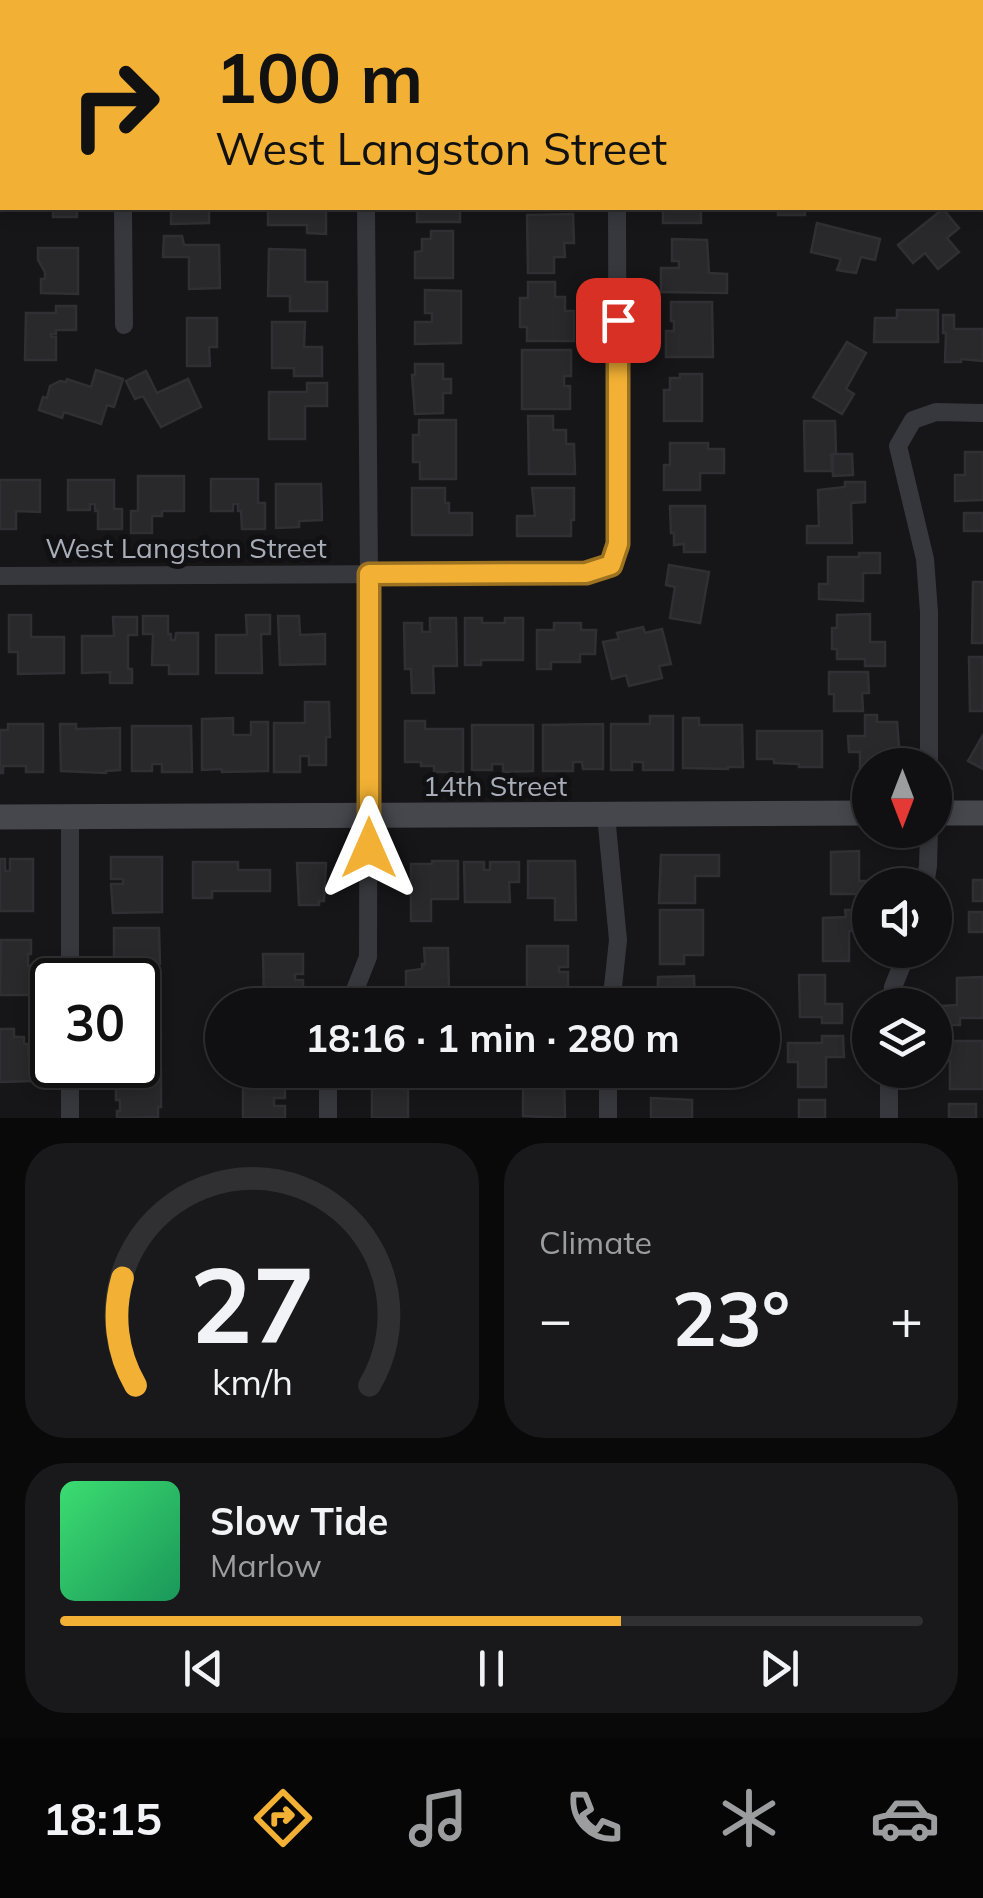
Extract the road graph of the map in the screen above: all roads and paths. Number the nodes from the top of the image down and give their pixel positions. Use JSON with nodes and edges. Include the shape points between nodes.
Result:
{"nodes":[{"id":1,"x":0,"y":0,"type":"edge"},
{"id":2,"x":110,"y":0,"type":"edge"},
{"id":3,"x":124,"y":210,"type":"edge"},
{"id":4,"x":366,"y":210,"type":"edge"},
{"id":5,"x":617,"y":210,"type":"edge"},
{"id":6,"x":124,"y":325,"type":"dead end"},
{"id":7,"x":983,"y":413,"type":"edge"},
{"id":8,"x":369,"y":574,"type":"junction"},
{"id":9,"x":0,"y":576,"type":"edge"},
{"id":10,"x":929,"y":748,"type":"edge"},
{"id":11,"x":852,"y":813,"type":"edge"},
{"id":12,"x":952,"y":813,"type":"edge"},
{"id":13,"x":983,"y":813,"type":"edge"},
{"id":14,"x":369,"y":815,"type":"junction"},
{"id":15,"x":606,"y":815,"type":"junction"},
{"id":16,"x":0,"y":817,"type":"edge"},
{"id":17,"x":70,"y":817,"type":"junction"},
{"id":18,"x":70,"y":958,"type":"edge"},
{"id":19,"x":357,"y":988,"type":"edge"},
{"id":20,"x":614,"y":988,"type":"edge"},
{"id":21,"x":70,"y":1088,"type":"edge"},
{"id":22,"x":328,"y":1088,"type":"edge"},
{"id":23,"x":608,"y":1088,"type":"edge"},
{"id":24,"x":889,"y":1088,"type":"edge"},
{"id":25,"x":70,"y":1118,"type":"edge"},
{"id":26,"x":328,"y":1118,"type":"edge"},
{"id":27,"x":608,"y":1118,"type":"edge"},
{"id":28,"x":889,"y":1118,"type":"edge"}],
"edges":[{"from":1,"to":2,"type":"street"},
{"from":3,"to":6,"type":"street"},
{"from":4,"to":8,"type":"street"},
{"from":5,"to":8,"type":"street","name":"West Langston Street","via":[[618,544],[611,565],[586,573]]},
{"from":7,"to":10,"type":"street","via":[[936,412],[913,420],[898,446],[925,559]]},
{"from":8,"to":9,"type":"street","name":"West Langston Street"},
{"from":8,"to":14,"type":"street"},
{"from":11,"to":15,"type":"street","name":"14th Street"},
{"from":12,"to":13,"type":"street"},
{"from":14,"to":15,"type":"street","name":"14th Street"},
{"from":14,"to":17,"type":"street","name":"14th Street"},
{"from":14,"to":19,"type":"street","via":[[368,958]]},
{"from":15,"to":20,"type":"street","via":[[618,940]]},
{"from":16,"to":17,"type":"street","name":"14th Street"},
{"from":17,"to":18,"type":"street"},
{"from":21,"to":25,"type":"street"},
{"from":22,"to":26,"type":"street"},
{"from":23,"to":27,"type":"street"},
{"from":24,"to":28,"type":"street"}]}
